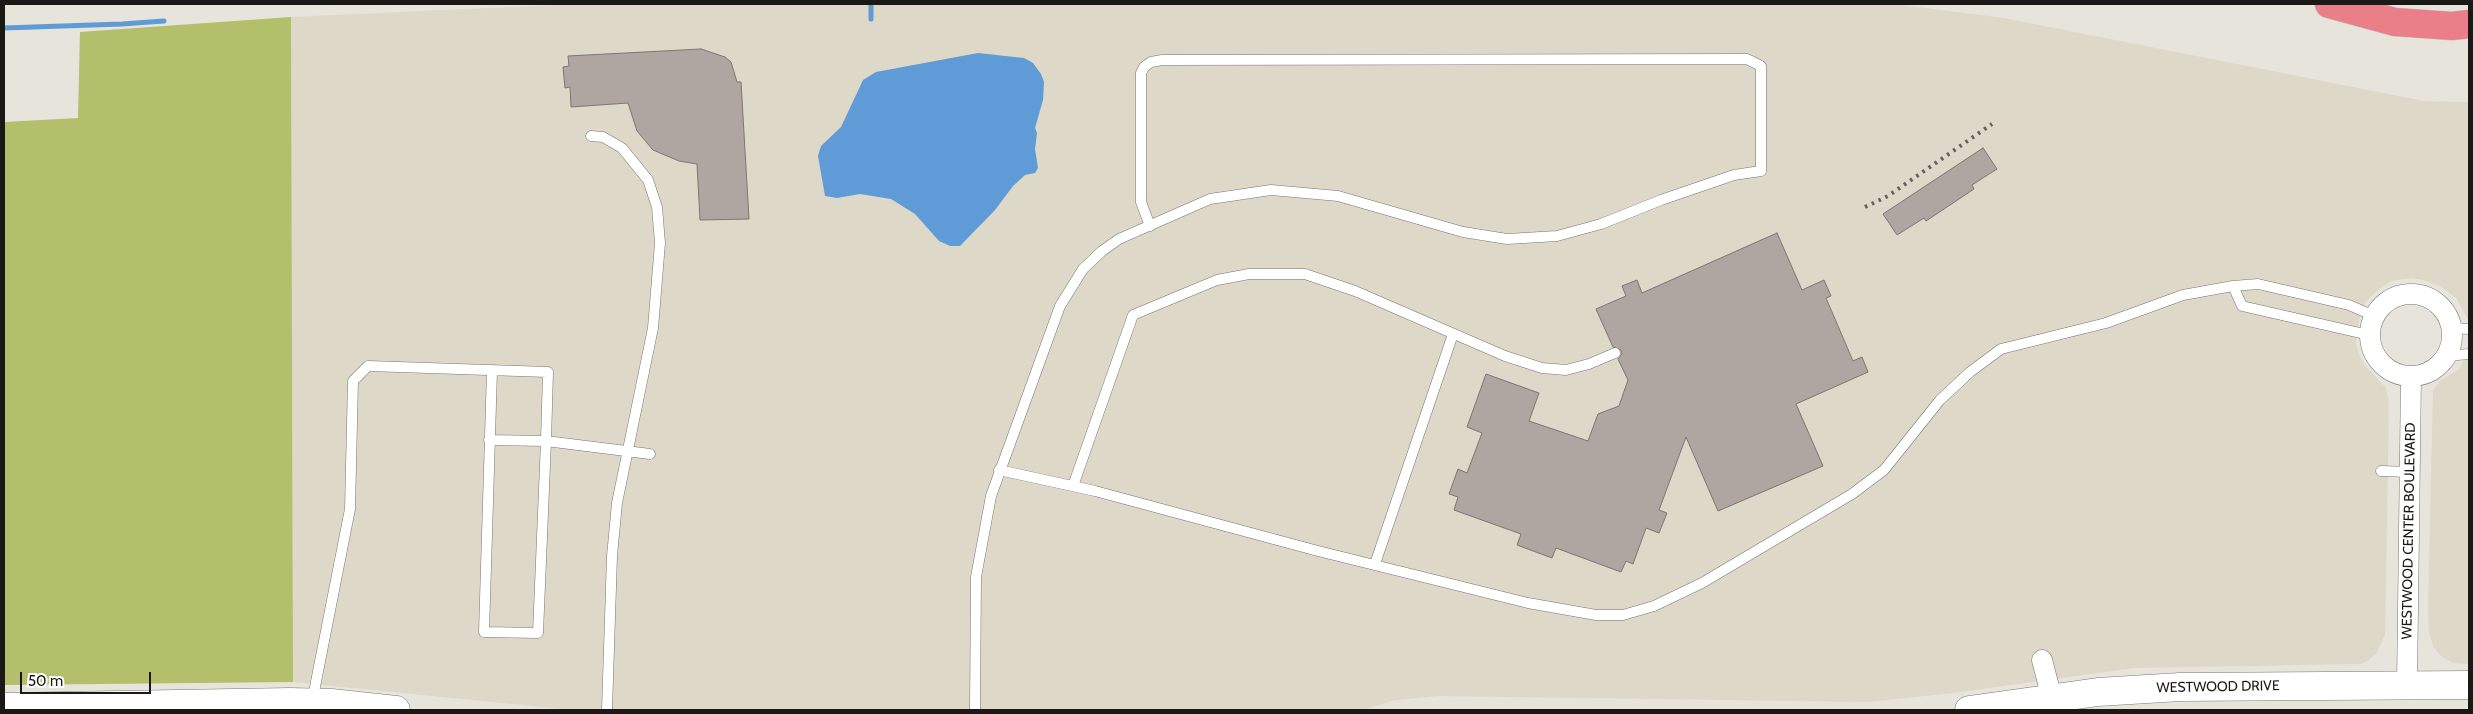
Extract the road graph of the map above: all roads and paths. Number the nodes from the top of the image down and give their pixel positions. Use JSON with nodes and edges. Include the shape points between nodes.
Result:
{"nodes":[{"id":1,"x":2329,"y":4,"type":"edge"},
{"id":2,"x":2342,"y":4,"type":"edge"},
{"id":3,"x":2469,"y":12,"type":"edge"},
{"id":4,"x":2469,"y":24,"type":"edge"},
{"id":5,"x":591,"y":136,"type":"dead end"},
{"id":6,"x":1150,"y":226,"type":"junction"},
{"id":7,"x":2233,"y":286,"type":"junction"},
{"id":8,"x":2374,"y":316,"type":"junction"},
{"id":9,"x":2460,"y":329,"type":"edge"},
{"id":10,"x":1453,"y":334,"type":"junction"},
{"id":11,"x":2369,"y":335,"type":"junction"},
{"id":12,"x":1616,"y":353,"type":"dead end"},
{"id":13,"x":2469,"y":354,"type":"edge"},
{"id":14,"x":2446,"y":356,"type":"junction"},
{"id":15,"x":492,"y":371,"type":"junction"},
{"id":16,"x":2411,"y":377,"type":"junction"},
{"id":17,"x":490,"y":440,"type":"junction"},
{"id":18,"x":546,"y":441,"type":"junction"},
{"id":19,"x":626,"y":451,"type":"junction"},
{"id":20,"x":650,"y":454,"type":"dead end"},
{"id":21,"x":999,"y":470,"type":"junction"},
{"id":22,"x":2381,"y":471,"type":"dead end"},
{"id":23,"x":2410,"y":472,"type":"junction"},
{"id":24,"x":1073,"y":486,"type":"junction"},
{"id":25,"x":1375,"y":564,"type":"junction"},
{"id":26,"x":2042,"y":660,"type":"dead end"},
{"id":27,"x":2407,"y":685,"type":"junction"},
{"id":28,"x":2469,"y":685,"type":"edge"},
{"id":29,"x":312,"y":703,"type":"junction"},
{"id":30,"x":2053,"y":704,"type":"edge"},
{"id":31,"x":4,"y":707,"type":"edge"},
{"id":32,"x":396,"y":710,"type":"edge"},
{"id":33,"x":607,"y":710,"type":"edge"},
{"id":34,"x":975,"y":710,"type":"edge"},
{"id":35,"x":1969,"y":710,"type":"edge"}],
"edges":[{"from":1,"to":4,"type":"highway","via":[[2395,22]]},
{"from":2,"to":3,"type":"highway","via":[[2442,14]]},
{"from":5,"to":19,"type":"lane","via":[[603,137],[622,148],[648,180],[657,207],[660,243],[653,328]]},
{"from":6,"to":6,"type":"lane","via":[[1210,199],[1271,190],[1338,196],[1463,232],[1506,239],[1557,236],[1601,224],[1734,175],[1761,171],[1761,66],[1747,59],[1151,62],[1141,73],[1141,202]]},
{"from":6,"to":21,"type":"lane","via":[[1119,239],[1102,251],[1083,269],[1070,288],[1046,340]]},
{"from":7,"to":8,"type":"lane","via":[[2258,284],[2349,305]]},
{"from":7,"to":11,"type":"lane","via":[[2242,306]]},
{"from":7,"to":25,"type":"lane","via":[[2183,295],[2106,323],[2001,349],[1940,400],[1884,470],[1829,508],[1702,583],[1654,606],[1623,615],[1596,616],[1528,603]]},
{"from":8,"to":9,"type":"street","via":[[2383,304],[2395,297],[2422,295],[2440,306]]},
{"from":8,"to":11,"type":"street"},
{"from":9,"to":14,"type":"street"},
{"from":10,"to":12,"type":"lane","via":[[1505,356],[1556,370],[1589,364]]},
{"from":10,"to":24,"type":"lane","via":[[1355,291],[1305,274],[1256,274],[1217,280],[1133,315]]},
{"from":10,"to":25,"type":"lane"},
{"from":11,"to":16,"type":"street","via":[[2377,360],[2386,369]]},
{"from":13,"to":14,"type":"lane"},
{"from":14,"to":16,"type":"street","via":[[2431,371]]},
{"from":15,"to":17,"type":"lane"},
{"from":15,"to":18,"type":"lane","via":[[548,372]]},
{"from":15,"to":29,"type":"lane","via":[[368,366],[353,381],[350,509]]},
{"from":16,"to":23,"type":"street","name":"WESTWOOD CENTER BOULEVARD"},
{"from":17,"to":18,"type":"lane"},
{"from":17,"to":18,"type":"lane","via":[[484,632],[538,633]]},
{"from":18,"to":19,"type":"lane"},
{"from":19,"to":20,"type":"lane"},
{"from":19,"to":33,"type":"lane","via":[[612,556]]},
{"from":21,"to":24,"type":"lane"},
{"from":21,"to":34,"type":"lane","via":[[976,577]]},
{"from":22,"to":23,"type":"lane"},
{"from":23,"to":27,"type":"street","name":"WESTWOOD CENTER BOULEVARD"},
{"from":24,"to":25,"type":"lane"},
{"from":26,"to":30,"type":"street"},
{"from":27,"to":28,"type":"street","name":"WESTWOOD DRIVE"},
{"from":27,"to":30,"type":"street","name":"WESTWOOD DRIVE","via":[[2180,687]]},
{"from":29,"to":31,"type":"street"},
{"from":29,"to":32,"type":"street"},
{"from":30,"to":35,"type":"street","name":"WESTWOOD DRIVE"}]}
